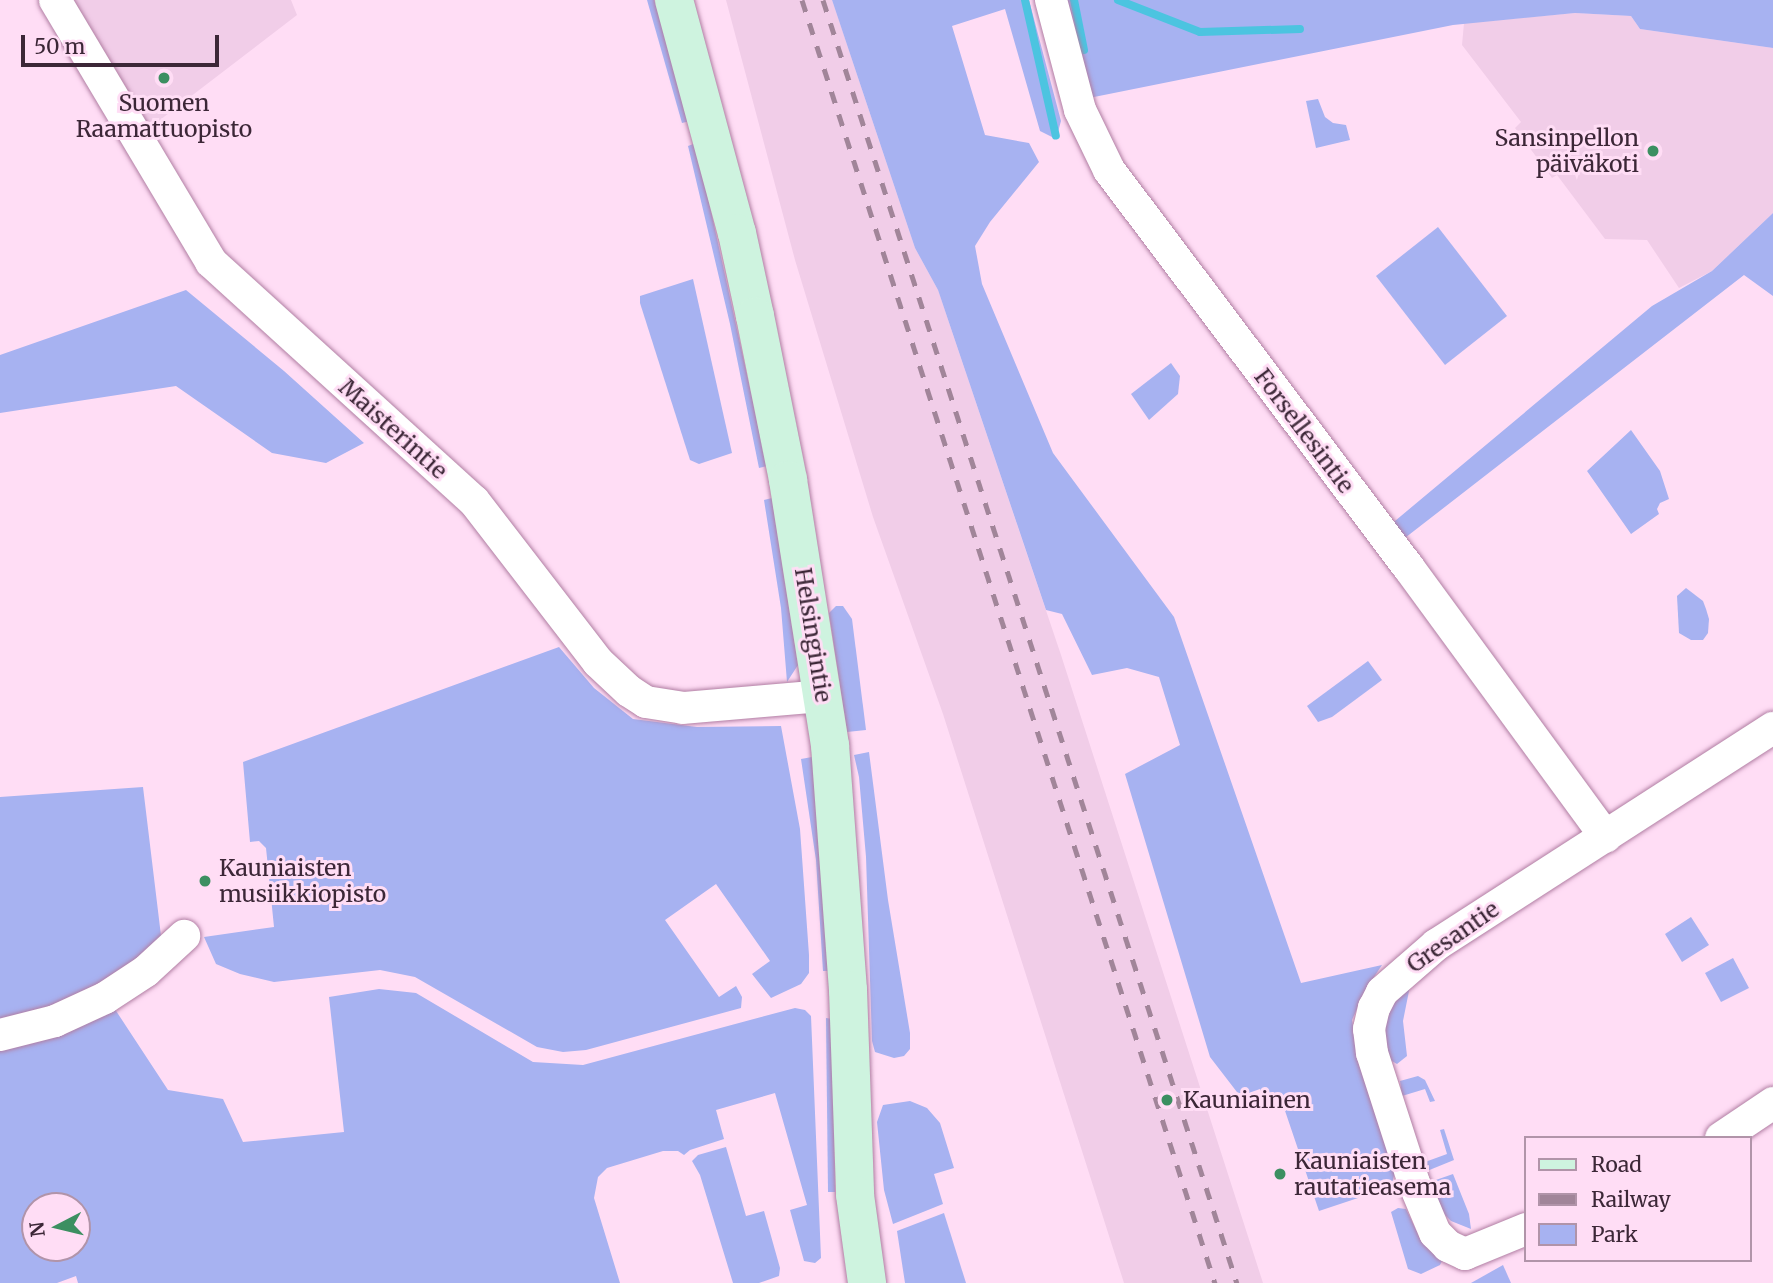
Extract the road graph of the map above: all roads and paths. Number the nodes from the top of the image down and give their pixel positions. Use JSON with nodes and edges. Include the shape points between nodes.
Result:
{"nodes":[{"id":1,"x":55,"y":0,"type":"edge"},
{"id":2,"x":674,"y":0,"type":"edge"},
{"id":3,"x":1051,"y":0,"type":"edge"},
{"id":4,"x":822,"y":696,"type":"junction"},
{"id":5,"x":1773,"y":728,"type":"edge"},
{"id":6,"x":1606,"y":836,"type":"junction"},
{"id":7,"x":184,"y":936,"type":"dead end"},
{"id":8,"x":0,"y":1035,"type":"edge"},
{"id":9,"x":1773,"y":1103,"type":"edge"},
{"id":10,"x":1724,"y":1136,"type":"edge"},
{"id":11,"x":1524,"y":1230,"type":"edge"},
{"id":12,"x":867,"y":1283,"type":"edge"}],
"edges":[{"from":1,"to":4,"type":"street","name":"Maisterintie","via":[[211,262],[474,501],[598,662],[629,691],[646,702],[683,708]]},
{"from":2,"to":4,"type":"main road","name":"Helsingintie","via":[[755,316],[783,449]]},
{"from":3,"to":6,"type":"street","name":"Forsellesintie","via":[[1080,110],[1109,170]]},
{"from":4,"to":12,"type":"main road","name":"Helsingintie","via":[[838,827],[855,1195]]},
{"from":5,"to":6,"type":"street","name":"Gresantie"},
{"from":6,"to":11,"type":"street","name":"Gresantie","via":[[1436,945],[1382,992],[1369,1029],[1372,1053],[1435,1233],[1465,1254]]},
{"from":7,"to":8,"type":"street","via":[[146,971],[105,998],[55,1021]]},
{"from":9,"to":10,"type":"street"}]}
